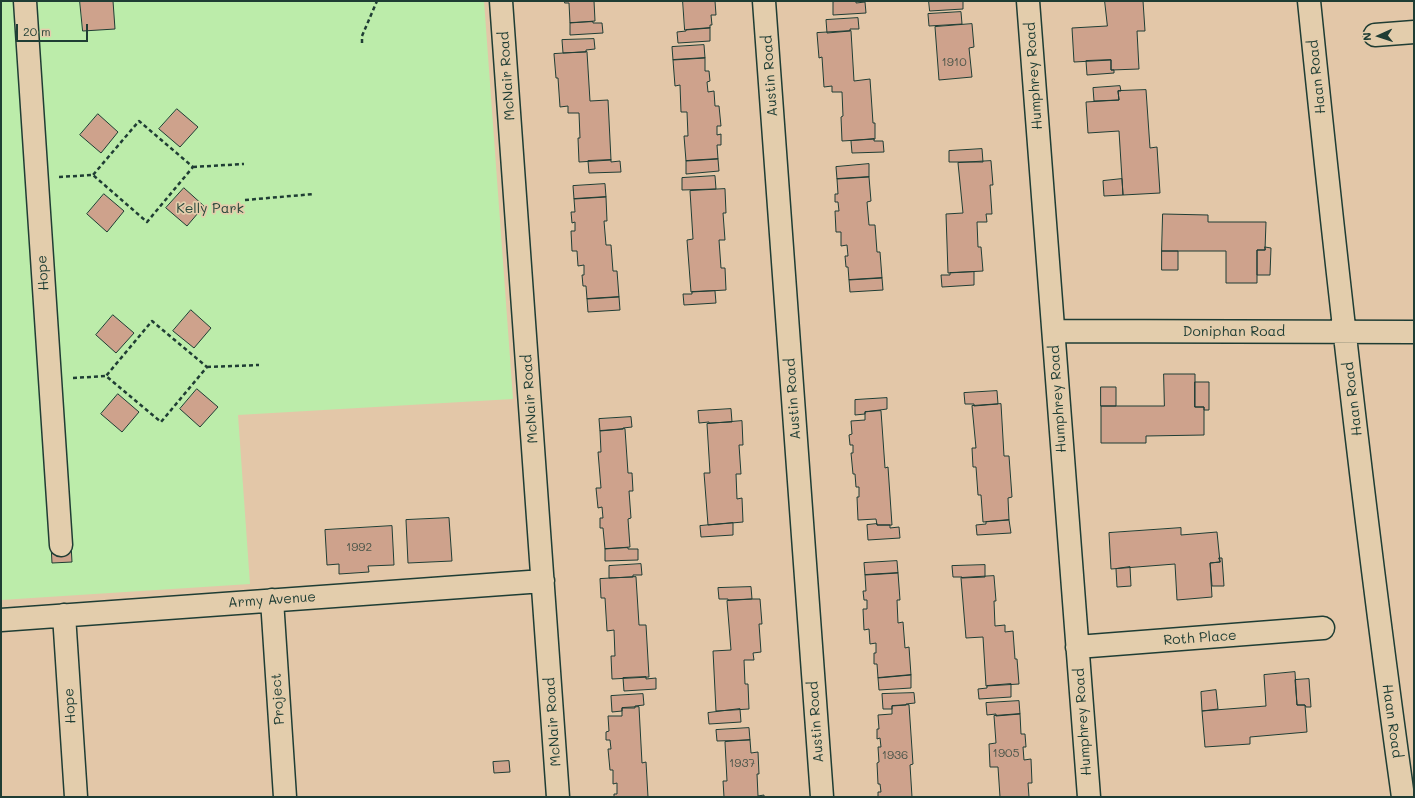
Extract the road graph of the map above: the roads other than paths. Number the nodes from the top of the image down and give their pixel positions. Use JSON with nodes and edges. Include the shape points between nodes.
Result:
{"nodes":[{"id":1,"x":25,"y":1,"type":"edge"},
{"id":2,"x":501,"y":1,"type":"edge"},
{"id":3,"x":764,"y":1,"type":"edge"},
{"id":4,"x":1028,"y":1,"type":"edge"},
{"id":5,"x":1309,"y":1,"type":"edge"},
{"id":6,"x":1414,"y":32,"type":"edge"},
{"id":7,"x":1375,"y":35,"type":"dead end"},
{"id":8,"x":1054,"y":331,"type":"junction"},
{"id":9,"x":1344,"y":332,"type":"junction"},
{"id":10,"x":1414,"y":332,"type":"edge"},
{"id":11,"x":62,"y":545,"type":"dead end"},
{"id":12,"x":543,"y":581,"type":"junction"},
{"id":13,"x":272,"y":600,"type":"junction"},
{"id":14,"x":64,"y":615,"type":"junction"},
{"id":15,"x":1,"y":620,"type":"edge"},
{"id":16,"x":1323,"y":628,"type":"dead end"},
{"id":17,"x":1077,"y":647,"type":"junction"},
{"id":18,"x":76,"y":797,"type":"edge"},
{"id":19,"x":285,"y":797,"type":"edge"},
{"id":20,"x":558,"y":797,"type":"edge"},
{"id":21,"x":822,"y":797,"type":"edge"},
{"id":22,"x":1089,"y":797,"type":"edge"},
{"id":23,"x":1402,"y":797,"type":"edge"}],
"edges":[{"from":1,"to":11,"type":"street","name":"Hope"},
{"from":2,"to":12,"type":"street","name":"McNair Road"},
{"from":3,"to":21,"type":"street","name":"Austin Road"},
{"from":4,"to":8,"type":"street","name":"Humphrey Road"},
{"from":5,"to":9,"type":"street","name":"Haan Road"},
{"from":6,"to":7,"type":"street"},
{"from":8,"to":9,"type":"street","name":"Doniphan Road"},
{"from":8,"to":17,"type":"street","name":"Humphrey Road"},
{"from":9,"to":10,"type":"street","name":"Doniphan Road"},
{"from":9,"to":23,"type":"street","name":"Haan Road"},
{"from":12,"to":13,"type":"street","name":"Army Avenue"},
{"from":12,"to":20,"type":"street","name":"McNair Road"},
{"from":13,"to":14,"type":"street","name":"Army Avenue"},
{"from":13,"to":19,"type":"street","name":"Project"},
{"from":14,"to":15,"type":"street","name":"Army Avenue"},
{"from":14,"to":18,"type":"street","name":"Hope"},
{"from":16,"to":17,"type":"street","name":"Roth Place"},
{"from":17,"to":22,"type":"street","name":"Humphrey Road"}]}
